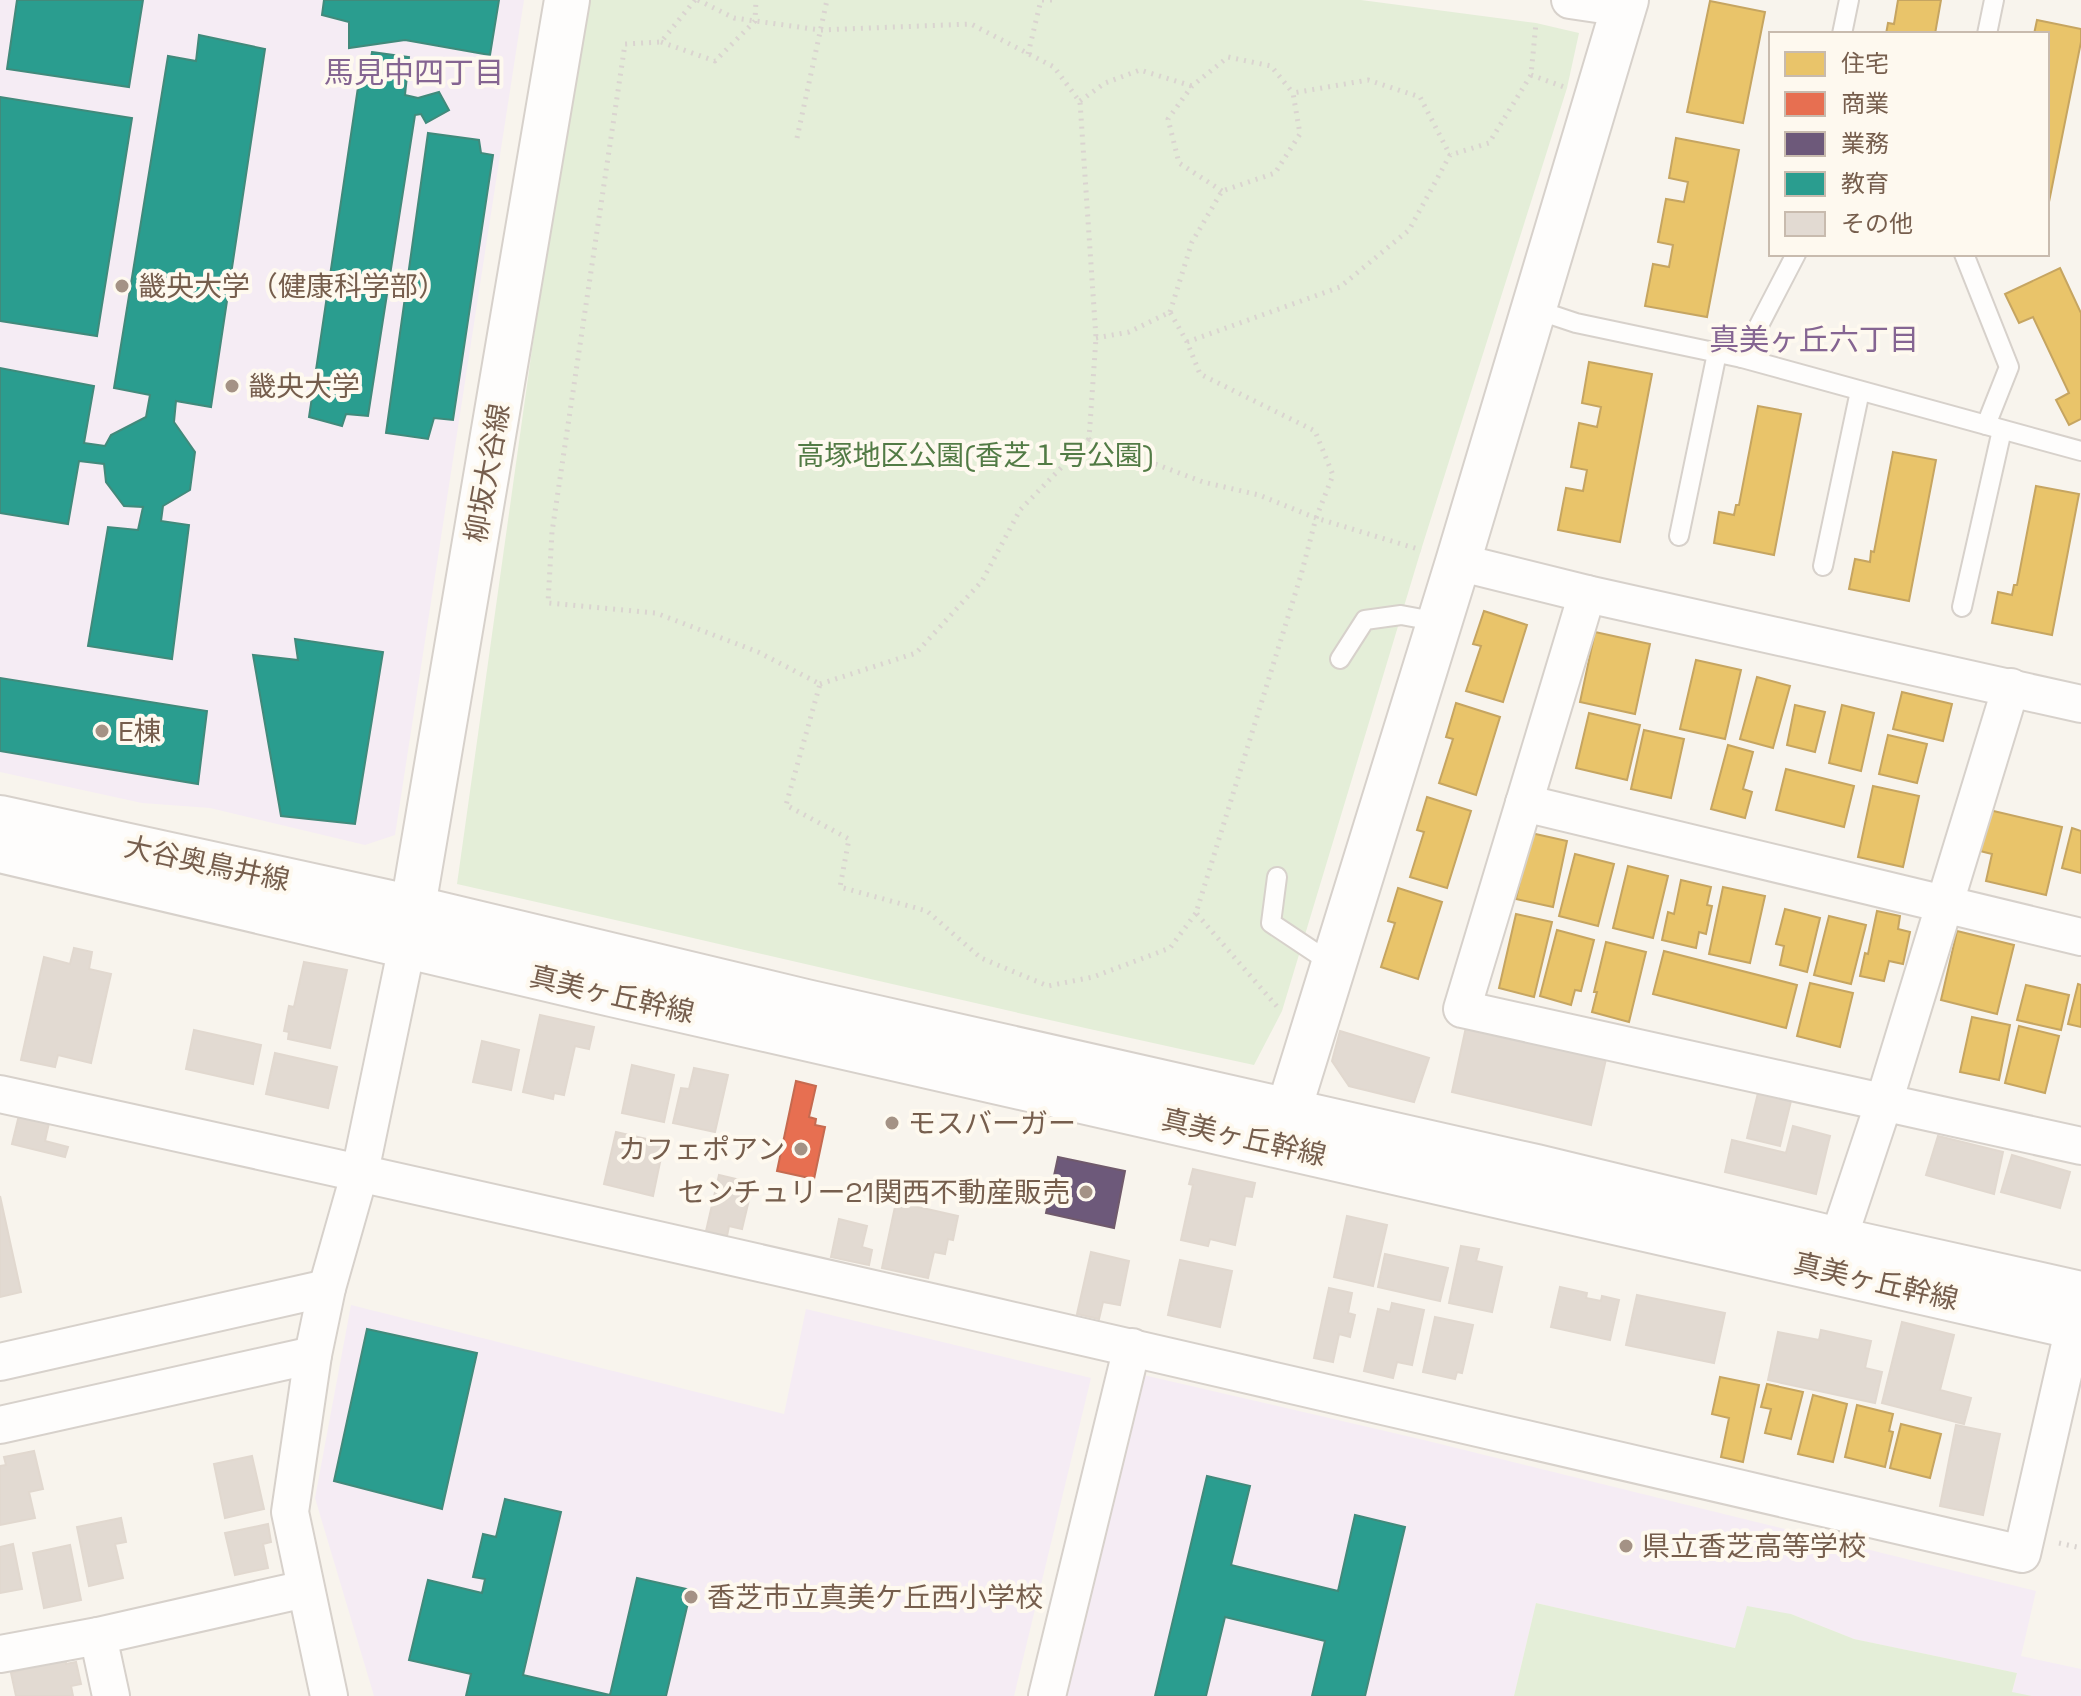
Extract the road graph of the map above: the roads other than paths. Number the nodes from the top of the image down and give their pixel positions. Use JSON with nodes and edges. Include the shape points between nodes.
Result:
{"nodes":[{"id":1,"x":567,"y":0,"type":"edge"},
{"id":2,"x":1570,"y":0,"type":"edge"},
{"id":3,"x":1849,"y":0,"type":"edge"},
{"id":4,"x":1994,"y":0,"type":"edge"},
{"id":5,"x":1625,"y":4,"type":"edge"},
{"id":6,"x":1842,"y":32,"type":"edge"},
{"id":7,"x":1987,"y":32,"type":"edge"},
{"id":8,"x":1795,"y":256,"type":"edge"},
{"id":9,"x":1965,"y":256,"type":"edge"},
{"id":10,"x":1532,"y":309,"type":"junction"},
{"id":11,"x":1717,"y":353,"type":"junction"},
{"id":12,"x":1742,"y":358,"type":"junction"},
{"id":13,"x":1860,"y":391,"type":"junction"},
{"id":14,"x":1994,"y":428,"type":"junction"},
{"id":15,"x":2081,"y":451,"type":"edge"},
{"id":16,"x":1679,"y":536,"type":"dead end"},
{"id":17,"x":1439,"y":556,"type":"junction"},
{"id":18,"x":1823,"y":566,"type":"dead end"},
{"id":19,"x":1587,"y":594,"type":"junction"},
{"id":20,"x":1962,"y":607,"type":"dead end"},
{"id":21,"x":1440,"y":622,"type":"junction"},
{"id":22,"x":1340,"y":659,"type":"dead end"},
{"id":23,"x":2011,"y":687,"type":"junction"},
{"id":24,"x":2081,"y":704,"type":"edge"},
{"id":25,"x":1524,"y":803,"type":"junction"},
{"id":26,"x":0,"y":818,"type":"edge"},
{"id":27,"x":0,"y":850,"type":"edge"},
{"id":28,"x":1277,"y":877,"type":"dead end"},
{"id":29,"x":1945,"y":905,"type":"junction"},
{"id":30,"x":410,"y":927,"type":"junction"},
{"id":31,"x":2081,"y":937,"type":"edge"},
{"id":32,"x":1334,"y":965,"type":"junction"},
{"id":33,"x":0,"y":1094,"type":"edge"},
{"id":34,"x":1884,"y":1102,"type":"junction"},
{"id":35,"x":1283,"y":1129,"type":"junction"},
{"id":36,"x":2081,"y":1146,"type":"edge"},
{"id":37,"x":360,"y":1172,"type":"junction"},
{"id":38,"x":1838,"y":1240,"type":"junction"},
{"id":39,"x":327,"y":1288,"type":"junction"},
{"id":40,"x":2079,"y":1316,"type":"edge"},
{"id":41,"x":1132,"y":1347,"type":"junction"},
{"id":42,"x":313,"y":1355,"type":"junction"},
{"id":43,"x":0,"y":1362,"type":"edge"},
{"id":44,"x":0,"y":1425,"type":"edge"},
{"id":45,"x":305,"y":1589,"type":"junction"},
{"id":46,"x":98,"y":1636,"type":"junction"},
{"id":47,"x":0,"y":1654,"type":"edge"},
{"id":48,"x":111,"y":1696,"type":"edge"},
{"id":49,"x":329,"y":1696,"type":"edge"},
{"id":50,"x":1047,"y":1696,"type":"edge"}],
"edges":[{"from":1,"to":30,"type":"street","name":"柳坂大谷線"},
{"from":2,"to":5,"type":"street"},
{"from":3,"to":6,"type":"lane"},
{"from":4,"to":7,"type":"lane"},
{"from":5,"to":10,"type":"street"},
{"from":8,"to":12,"type":"lane"},
{"from":9,"to":14,"type":"lane","via":[[2009,367]]},
{"from":10,"to":11,"type":"lane"},
{"from":10,"to":17,"type":"street"},
{"from":11,"to":12,"type":"lane"},
{"from":11,"to":16,"type":"lane"},
{"from":12,"to":13,"type":"lane"},
{"from":13,"to":14,"type":"lane"},
{"from":13,"to":18,"type":"lane"},
{"from":14,"to":15,"type":"lane"},
{"from":14,"to":20,"type":"lane"},
{"from":17,"to":19,"type":"street"},
{"from":17,"to":21,"type":"street"},
{"from":19,"to":23,"type":"street"},
{"from":19,"to":25,"type":"street"},
{"from":21,"to":22,"type":"lane","via":[[1401,615],[1365,620]]},
{"from":21,"to":32,"type":"street"},
{"from":23,"to":24,"type":"street"},
{"from":23,"to":29,"type":"street"},
{"from":25,"to":29,"type":"street"},
{"from":25,"to":34,"type":"street","via":[[1462,1009]]},
{"from":26,"to":30,"type":"street","name":"大谷奥鳥井線"},
{"from":27,"to":30,"type":"street","name":"大谷奥鳥井線"},
{"from":28,"to":32,"type":"lane","via":[[1271,923]]},
{"from":29,"to":31,"type":"street"},
{"from":29,"to":34,"type":"street"},
{"from":30,"to":35,"type":"street","name":"真美ヶ丘幹線","via":[[806,1002]]},
{"from":30,"to":37,"type":"street"},
{"from":32,"to":35,"type":"street"},
{"from":33,"to":37,"type":"street"},
{"from":34,"to":36,"type":"street"},
{"from":34,"to":38,"type":"street"},
{"from":35,"to":38,"type":"street","name":"真美ヶ丘幹線","via":[[1536,1167]]},
{"from":35,"to":40,"type":"street","name":"真美ヶ丘幹線"},
{"from":37,"to":39,"type":"street"},
{"from":37,"to":41,"type":"street"},
{"from":38,"to":40,"type":"street","name":"真美ヶ丘幹線"},
{"from":39,"to":42,"type":"street"},
{"from":39,"to":43,"type":"street"},
{"from":40,"to":41,"type":"street","via":[[2022,1554]]},
{"from":41,"to":50,"type":"street"},
{"from":42,"to":44,"type":"street"},
{"from":42,"to":45,"type":"street","via":[[290,1512]]},
{"from":45,"to":46,"type":"street"},
{"from":45,"to":49,"type":"street"},
{"from":46,"to":47,"type":"street"},
{"from":46,"to":48,"type":"street"}]}
